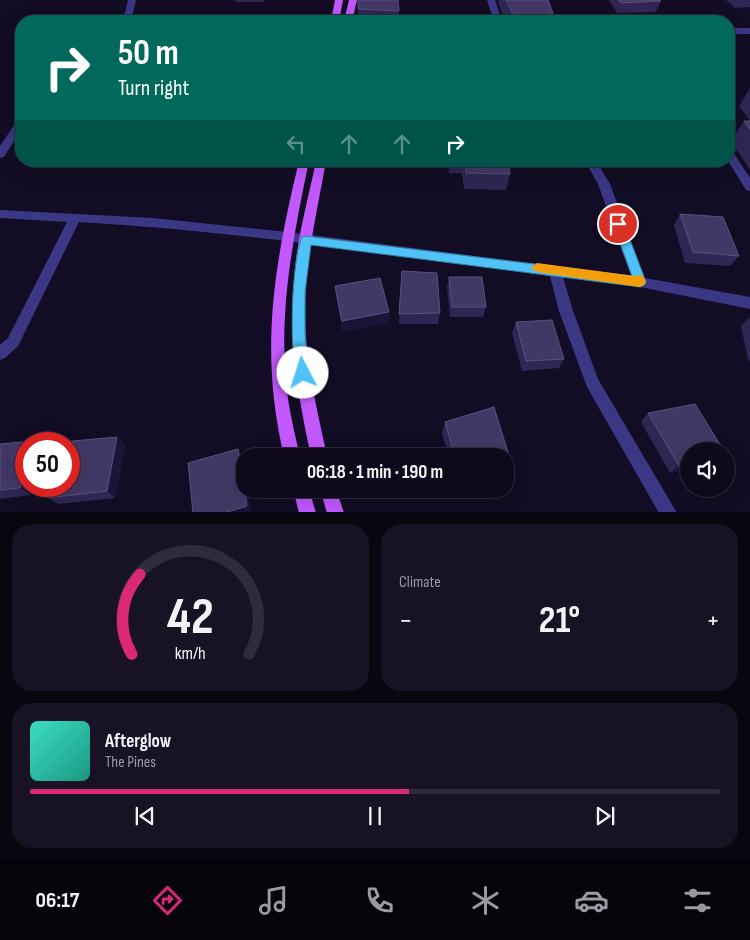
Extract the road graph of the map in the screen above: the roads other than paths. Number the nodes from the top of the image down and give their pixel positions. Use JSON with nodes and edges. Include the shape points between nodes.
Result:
{"nodes":[{"id":1,"x":132,"y":0,"type":"edge"},
{"id":2,"x":339,"y":0,"type":"edge"},
{"id":3,"x":353,"y":0,"type":"edge"},
{"id":4,"x":491,"y":0,"type":"edge"},
{"id":5,"x":128,"y":15,"type":"edge"},
{"id":6,"x":336,"y":15,"type":"edge"},
{"id":7,"x":349,"y":15,"type":"edge"},
{"id":8,"x":496,"y":15,"type":"edge"},
{"id":9,"x":735,"y":31,"type":"edge"},
{"id":10,"x":750,"y":31,"type":"edge"},
{"id":11,"x":15,"y":132,"type":"edge"},
{"id":12,"x":0,"y":154,"type":"edge"},
{"id":13,"x":735,"y":164,"type":"edge"},
{"id":14,"x":303,"y":167,"type":"edge"},
{"id":15,"x":321,"y":167,"type":"edge"},
{"id":16,"x":594,"y":167,"type":"edge"},
{"id":17,"x":750,"y":187,"type":"edge"},
{"id":18,"x":0,"y":214,"type":"edge"},
{"id":19,"x":75,"y":218,"type":"junction"},
{"id":20,"x":288,"y":237,"type":"junction"},
{"id":21,"x":306,"y":240,"type":"junction"},
{"id":22,"x":555,"y":270,"type":"junction"},
{"id":23,"x":640,"y":282,"type":"junction"},
{"id":24,"x":750,"y":303,"type":"edge"},
{"id":25,"x":0,"y":354,"type":"edge"},
{"id":26,"x":290,"y":448,"type":"edge"},
{"id":27,"x":317,"y":448,"type":"edge"},
{"id":28,"x":304,"y":498,"type":"edge"},
{"id":29,"x":331,"y":498,"type":"edge"},
{"id":30,"x":308,"y":512,"type":"edge"},
{"id":31,"x":336,"y":512,"type":"edge"},
{"id":32,"x":669,"y":512,"type":"edge"}],
"edges":[{"from":1,"to":5,"type":"street"},
{"from":2,"to":6,"type":"main road"},
{"from":3,"to":7,"type":"main road"},
{"from":4,"to":8,"type":"street"},
{"from":9,"to":10,"type":"street"},
{"from":11,"to":12,"type":"street"},
{"from":13,"to":17,"type":"street"},
{"from":14,"to":20,"type":"main road"},
{"from":15,"to":21,"type":"main road"},
{"from":16,"to":23,"type":"street","via":[[604,184]]},
{"from":18,"to":19,"type":"street"},
{"from":19,"to":20,"type":"street","via":[[153,222]]},
{"from":19,"to":25,"type":"street","via":[[18,334]]},
{"from":20,"to":21,"type":"street"},
{"from":20,"to":26,"type":"main road","via":[[278,295],[276,333],[281,399]]},
{"from":21,"to":22,"type":"street"},
{"from":21,"to":27,"type":"main road","via":[[299,292],[299,335],[304,392]]},
{"from":22,"to":23,"type":"street"},
{"from":22,"to":32,"type":"street","via":[[592,382]]},
{"from":23,"to":24,"type":"street"},
{"from":28,"to":30,"type":"main road"},
{"from":29,"to":31,"type":"main road"}]}
